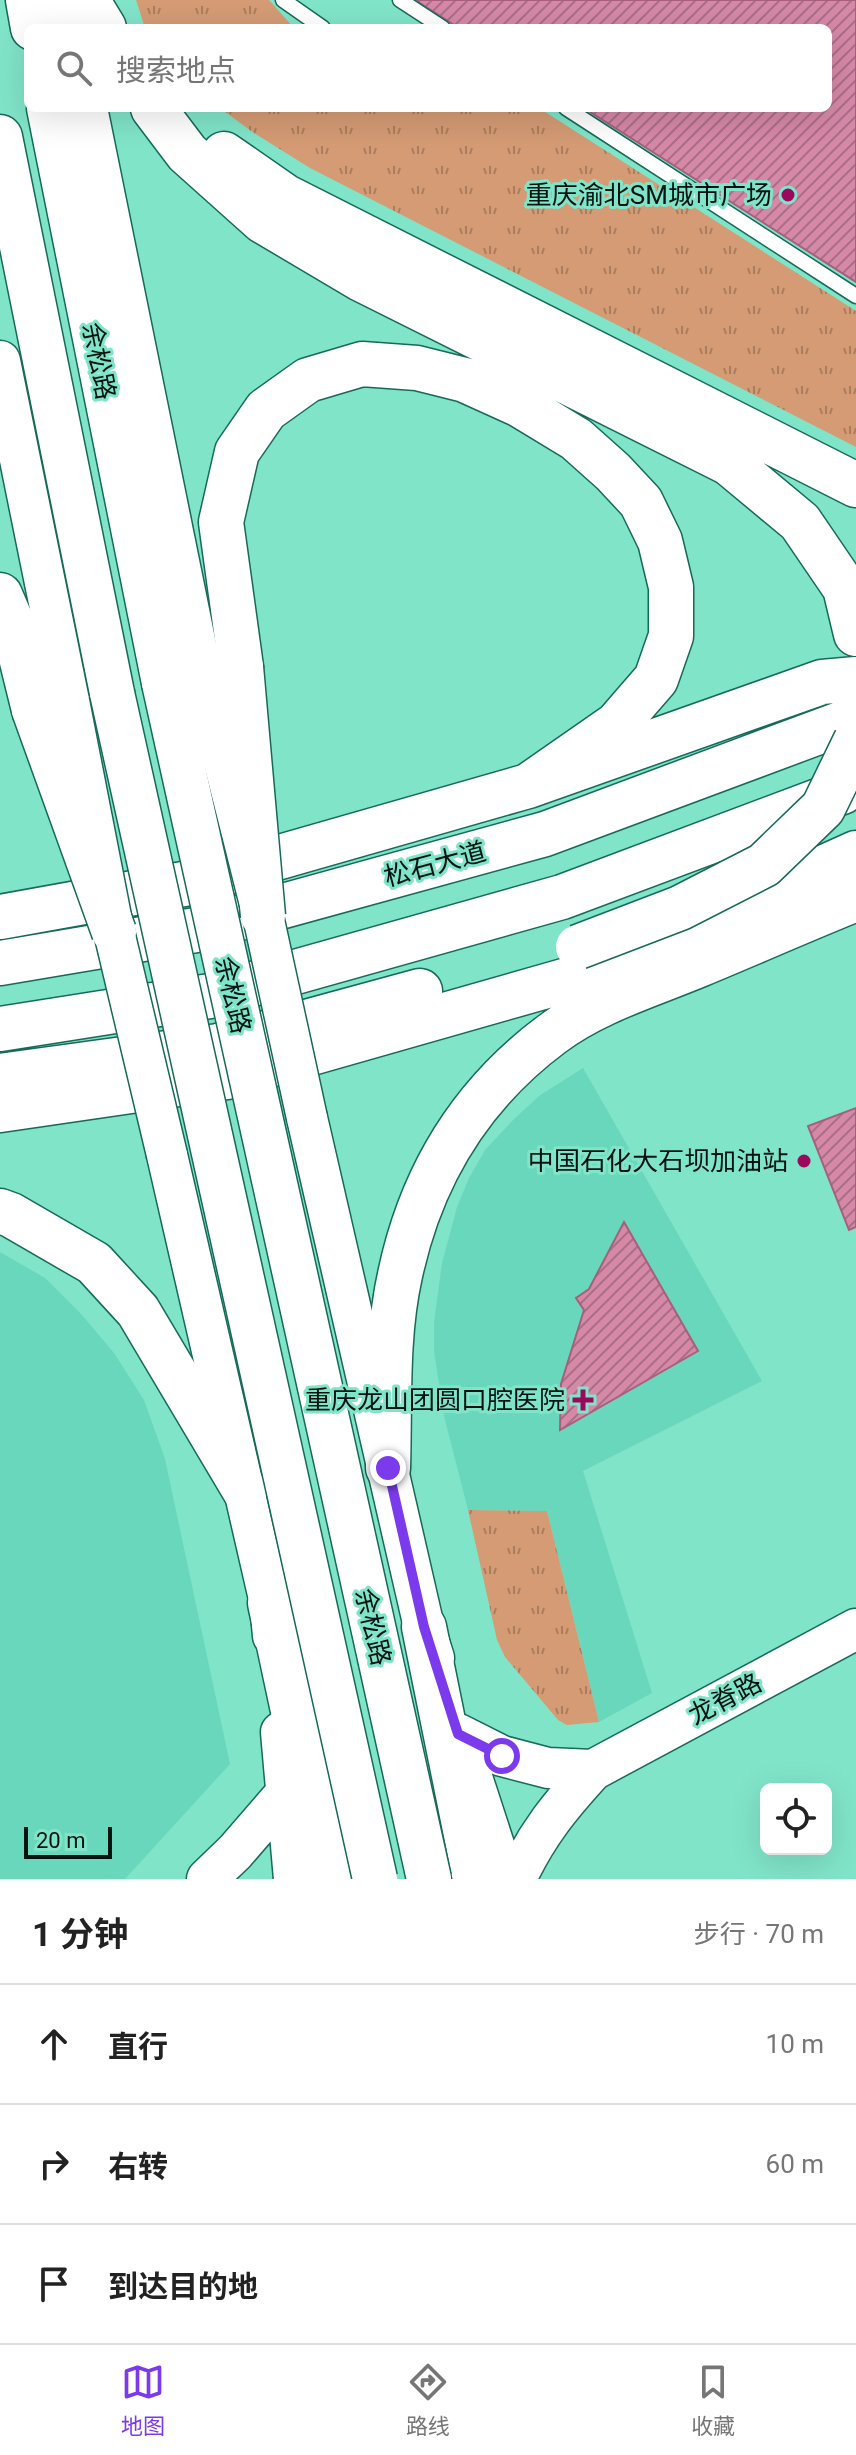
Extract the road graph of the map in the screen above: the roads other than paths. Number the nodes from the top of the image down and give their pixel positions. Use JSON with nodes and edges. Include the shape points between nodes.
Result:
{"nodes":[{"id":1,"x":28,"y":0,"type":"edge"},
{"id":2,"x":65,"y":0,"type":"edge"},
{"id":3,"x":87,"y":0,"type":"edge"},
{"id":4,"x":283,"y":0,"type":"edge"},
{"id":5,"x":400,"y":0,"type":"edge"},
{"id":6,"x":32,"y":24,"type":"edge"},
{"id":7,"x":70,"y":24,"type":"edge"},
{"id":8,"x":102,"y":24,"type":"edge"},
{"id":9,"x":317,"y":24,"type":"edge"},
{"id":10,"x":437,"y":24,"type":"edge"},
{"id":11,"x":50,"y":112,"type":"edge"},
{"id":12,"x":88,"y":112,"type":"edge"},
{"id":13,"x":156,"y":112,"type":"edge"},
{"id":14,"x":166,"y":112,"type":"edge"},
{"id":15,"x":572,"y":112,"type":"edge"},
{"id":16,"x":0,"y":137,"type":"edge"},
{"id":17,"x":856,"y":296,"type":"edge"},
{"id":18,"x":0,"y":361,"type":"edge"},
{"id":19,"x":856,"y":485,"type":"edge"},
{"id":20,"x":0,"y":595,"type":"edge"},
{"id":21,"x":856,"y":634,"type":"edge"},
{"id":22,"x":202,"y":675,"type":"junction"},
{"id":23,"x":856,"y":679,"type":"edge"},
{"id":24,"x":52,"y":706,"type":"junction"},
{"id":25,"x":856,"y":718,"type":"edge"},
{"id":26,"x":856,"y":740,"type":"edge"},
{"id":27,"x":528,"y":786,"type":"junction"},
{"id":28,"x":856,"y":787,"type":"edge"},
{"id":29,"x":856,"y":853,"type":"edge"},
{"id":30,"x":856,"y":899,"type":"edge"},
{"id":31,"x":263,"y":916,"type":"joint"},
{"id":32,"x":0,"y":917,"type":"edge"},
{"id":33,"x":114,"y":932,"type":"joint"},
{"id":34,"x":0,"y":963,"type":"edge"},
{"id":35,"x":0,"y":1029,"type":"edge"},
{"id":36,"x":0,"y":1076,"type":"edge"},
{"id":37,"x":0,"y":1110,"type":"edge"},
{"id":38,"x":0,"y":1211,"type":"edge"},
{"id":39,"x":388,"y":1468,"type":"junction"},
{"id":40,"x":245,"y":1491,"type":"junction"},
{"id":41,"x":270,"y":1603,"type":"junction"},
{"id":42,"x":424,"y":1627,"type":"junction"},
{"id":43,"x":856,"y":1629,"type":"edge"},
{"id":44,"x":458,"y":1734,"type":"junction"},
{"id":45,"x":593,"y":1770,"type":"junction"},
{"id":46,"x":287,"y":1792,"type":"junction"},
{"id":47,"x":207,"y":1879,"type":"edge"},
{"id":48,"x":294,"y":1879,"type":"edge"},
{"id":49,"x":329,"y":1879,"type":"edge"},
{"id":50,"x":375,"y":1879,"type":"edge"},
{"id":51,"x":429,"y":1879,"type":"edge"},
{"id":52,"x":475,"y":1879,"type":"edge"},
{"id":53,"x":505,"y":1879,"type":"edge"},
{"id":54,"x":516,"y":1879,"type":"edge"}],
"edges":[{"from":1,"to":6,"type":"highway"},
{"from":2,"to":7,"type":"main road"},
{"from":3,"to":8,"type":"highway"},
{"from":4,"to":9,"type":"lane"},
{"from":5,"to":10,"type":"lane"},
{"from":11,"to":22,"type":"highway","name":"余松路"},
{"from":12,"to":22,"type":"main road"},
{"from":13,"to":21,"type":"highway","via":[[187,153],[263,221],[361,279],[729,463],[800,522],[845,588]]},
{"from":14,"to":19,"type":"highway","via":[[286,197]]},
{"from":15,"to":17,"type":"lane"},
{"from":16,"to":50,"type":"highway","name":"余松路","bridge":true,"via":[[112,693]]},
{"from":18,"to":24,"type":"main road"},
{"from":20,"to":24,"type":"highway"},
{"from":22,"to":27,"type":"highway","via":[[221,522],[237,452],[266,410],[308,380],[362,364],[417,368],[465,380],[576,439],[613,472],[641,502],[660,541],[671,587],[671,636],[656,679],[617,724]]},
{"from":22,"to":31,"type":"highway","bridge":true},
{"from":22,"to":51,"type":"highway","name":"余松路","bridge":true},
{"from":23,"to":27,"type":"highway","via":[[822,682]]},
{"from":24,"to":33,"type":"highway","bridge":true},
{"from":25,"to":34,"type":"highway","name":"松石大道","via":[[545,834],[196,930]]},
{"from":26,"to":36,"type":"highway","bridge":true,"via":[[823,808],[764,865],[680,908],[578,947],[218,1046]]},
{"from":27,"to":32,"type":"highway","via":[[189,883]]},
{"from":28,"to":35,"type":"highway","via":[[562,897],[210,996]]},
{"from":29,"to":37,"type":"highway","via":[[585,975],[227,1077]]},
{"from":30,"to":39,"type":"highway","via":[[602,1005],[553,1033],[472,1111],[440,1160],[415,1217],[399,1277]]},
{"from":31,"to":39,"type":"main road","bridge":true},
{"from":33,"to":40,"type":"main road","bridge":true},
{"from":38,"to":40,"type":"highway","via":[[94,1263],[138,1311]]},
{"from":39,"to":42,"type":"main road"},
{"from":40,"to":41,"type":"main road"},
{"from":41,"to":46,"type":"main road"},
{"from":41,"to":49,"type":"highway"},
{"from":42,"to":44,"type":"main road"},
{"from":42,"to":52,"type":"highway"},
{"from":43,"to":45,"type":"main road","name":"龙脊路"},
{"from":44,"to":45,"type":"main road","via":[[532,1764]]},
{"from":44,"to":53,"type":"main road"},
{"from":45,"to":54,"type":"main road","via":[[532,1845]]},
{"from":46,"to":47,"type":"main road"},
{"from":46,"to":48,"type":"main road"}]}
